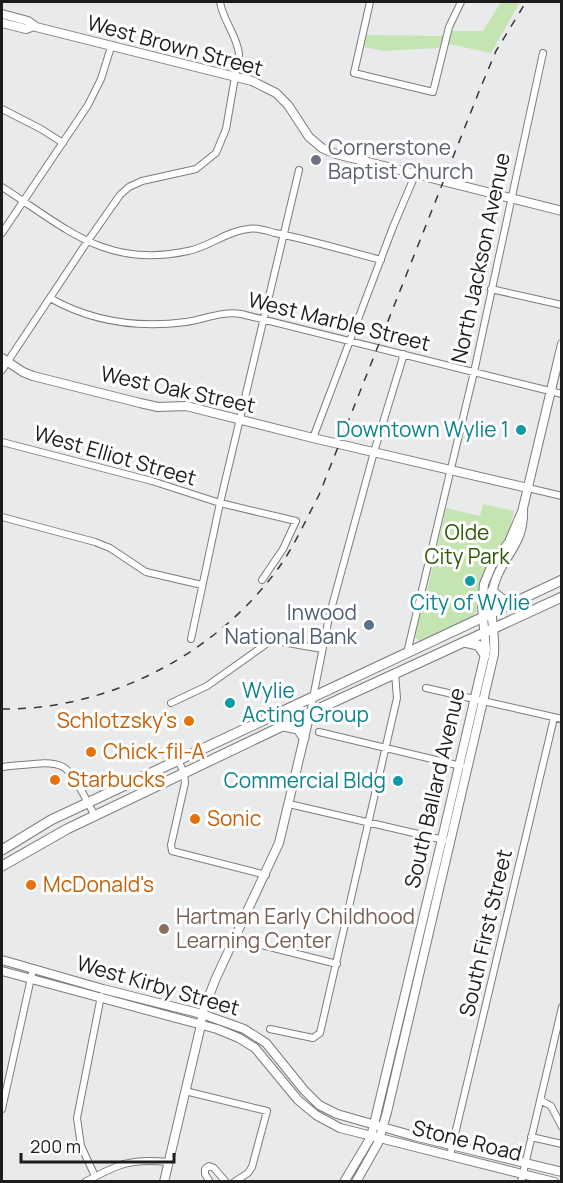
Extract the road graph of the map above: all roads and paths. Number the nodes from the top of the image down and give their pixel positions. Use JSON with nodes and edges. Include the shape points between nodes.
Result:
{"nodes":[{"id":1,"x":220,"y":2,"type":"edge"},
{"id":2,"x":368,"y":2,"type":"edge"},
{"id":3,"x":461,"y":2,"type":"edge"},
{"id":4,"x":2,"y":14,"type":"edge"},
{"id":5,"x":2,"y":23,"type":"edge"},
{"id":6,"x":34,"y":26,"type":"junction"},
{"id":7,"x":111,"y":47,"type":"junction"},
{"id":8,"x":543,"y":53,"type":"dead end"},
{"id":9,"x":236,"y":77,"type":"junction"},
{"id":10,"x":2,"y":109,"type":"edge"},
{"id":11,"x":63,"y":143,"type":"junction"},
{"id":12,"x":299,"y":170,"type":"dead end"},
{"id":13,"x":415,"y":175,"type":"junction"},
{"id":14,"x":2,"y":186,"type":"edge"},
{"id":15,"x":510,"y":199,"type":"junction"},
{"id":16,"x":25,"y":201,"type":"junction"},
{"id":17,"x":561,"y":211,"type":"edge"},
{"id":18,"x":2,"y":233,"type":"edge"},
{"id":19,"x":284,"y":234,"type":"junction"},
{"id":20,"x":87,"y":242,"type":"junction"},
{"id":21,"x":381,"y":260,"type":"junction"},
{"id":22,"x":491,"y":289,"type":"junction"},
{"id":23,"x":50,"y":298,"type":"junction"},
{"id":24,"x":561,"y":305,"type":"edge"},
{"id":25,"x":264,"y":319,"type":"junction"},
{"id":26,"x":350,"y":340,"type":"junction"},
{"id":27,"x":561,"y":344,"type":"edge"},
{"id":28,"x":404,"y":354,"type":"junction"},
{"id":29,"x":4,"y":360,"type":"edge"},
{"id":30,"x":2,"y":370,"type":"edge"},
{"id":31,"x":474,"y":372,"type":"junction"},
{"id":32,"x":551,"y":392,"type":"junction"},
{"id":33,"x":561,"y":394,"type":"edge"},
{"id":34,"x":240,"y":420,"type":"junction"},
{"id":35,"x":313,"y":438,"type":"junction"},
{"id":36,"x":2,"y":442,"type":"edge"},
{"id":37,"x":374,"y":452,"type":"junction"},
{"id":38,"x":450,"y":470,"type":"junction"},
{"id":39,"x":528,"y":488,"type":"junction"},
{"id":40,"x":561,"y":496,"type":"edge"},
{"id":41,"x":220,"y":503,"type":"junction"},
{"id":42,"x":523,"y":508,"type":"junction"},
{"id":43,"x":2,"y":517,"type":"edge"},
{"id":44,"x":262,"y":580,"type":"dead end"},
{"id":45,"x":561,"y":580,"type":"edge"},
{"id":46,"x":202,"y":585,"type":"junction"},
{"id":47,"x":492,"y":591,"type":"junction"},
{"id":48,"x":561,"y":597,"type":"edge"},
{"id":49,"x":515,"y":602,"type":"junction"},
{"id":50,"x":487,"y":615,"type":"junction"},
{"id":51,"x":489,"y":631,"type":"junction"},
{"id":52,"x":190,"y":639,"type":"dead end"},
{"id":53,"x":464,"y":642,"type":"junction"},
{"id":54,"x":322,"y":649,"type":"junction"},
{"id":55,"x":406,"y":653,"type":"junction"},
{"id":56,"x":485,"y":655,"type":"junction"},
{"id":57,"x":395,"y":673,"type":"junction"},
{"id":58,"x":426,"y":688,"type":"dead end"},
{"id":59,"x":314,"y":696,"type":"junction"},
{"id":60,"x":478,"y":700,"type":"junction"},
{"id":61,"x":171,"y":703,"type":"dead end"},
{"id":62,"x":310,"y":713,"type":"junction"},
{"id":63,"x":558,"y":718,"type":"edge"},
{"id":64,"x":284,"y":726,"type":"junction"},
{"id":65,"x":319,"y":732,"type":"dead end"},
{"id":66,"x":304,"y":738,"type":"junction"},
{"id":67,"x":385,"y":748,"type":"junction"},
{"id":68,"x":178,"y":760,"type":"junction"},
{"id":69,"x":2,"y":767,"type":"edge"},
{"id":70,"x":463,"y":767,"type":"junction"},
{"id":71,"x":184,"y":773,"type":"junction"},
{"id":72,"x":88,"y":802,"type":"junction"},
{"id":73,"x":289,"y":804,"type":"junction"},
{"id":74,"x":95,"y":816,"type":"junction"},
{"id":75,"x":369,"y":823,"type":"junction"},
{"id":76,"x":446,"y":840,"type":"junction"},
{"id":77,"x":2,"y":850,"type":"edge"},
{"id":78,"x":2,"y":866,"type":"edge"},
{"id":79,"x":266,"y":875,"type":"junction"},
{"id":80,"x":234,"y":938,"type":"junction"},
{"id":81,"x":2,"y":960,"type":"edge"},
{"id":82,"x":337,"y":964,"type":"junction"},
{"id":83,"x":33,"y":969,"type":"junction"},
{"id":84,"x":2,"y":971,"type":"edge"},
{"id":85,"x":31,"y":978,"type":"junction"},
{"id":86,"x":102,"y":993,"type":"junction"},
{"id":87,"x":561,"y":1007,"type":"edge"},
{"id":88,"x":202,"y":1014,"type":"junction"},
{"id":89,"x":560,"y":1024,"type":"edge"},
{"id":90,"x":201,"y":1025,"type":"junction"},
{"id":91,"x":270,"y":1029,"type":"dead end"},
{"id":92,"x":185,"y":1091,"type":"junction"},
{"id":93,"x":540,"y":1100,"type":"junction"},
{"id":94,"x":2,"y":1109,"type":"edge"},
{"id":95,"x":379,"y":1126,"type":"junction"},
{"id":96,"x":561,"y":1127,"type":"edge"},
{"id":97,"x":531,"y":1137,"type":"junction"},
{"id":98,"x":376,"y":1138,"type":"junction"},
{"id":99,"x":561,"y":1144,"type":"edge"},
{"id":100,"x":452,"y":1145,"type":"junction"},
{"id":101,"x":450,"y":1155,"type":"junction"},
{"id":102,"x":168,"y":1162,"type":"junction"},
{"id":103,"x":525,"y":1163,"type":"junction"},
{"id":104,"x":561,"y":1172,"type":"edge"},
{"id":105,"x":95,"y":1176,"type":"junction"},
{"id":106,"x":522,"y":1178,"type":"edge"},
{"id":107,"x":85,"y":1182,"type":"edge"},
{"id":108,"x":164,"y":1182,"type":"edge"},
{"id":109,"x":210,"y":1182,"type":"edge"},
{"id":110,"x":226,"y":1182,"type":"edge"},
{"id":111,"x":234,"y":1182,"type":"edge"},
{"id":112,"x":344,"y":1182,"type":"edge"},
{"id":113,"x":356,"y":1182,"type":"edge"},
{"id":114,"x":554,"y":1182,"type":"edge"}],
"edges":[{"from":1,"to":9,"type":"street","via":[[238,47]]},
{"from":2,"to":3,"type":"street","via":[[354,73],[433,92],[449,27]]},
{"from":4,"to":6,"type":"main road","name":"West Brown Street"},
{"from":5,"to":6,"type":"main road","name":"West Brown Street","via":[[26,29]]},
{"from":6,"to":7,"type":"main road","name":"West Brown Street"},
{"from":7,"to":9,"type":"main road","name":"West Brown Street"},
{"from":7,"to":11,"type":"street","via":[[98,85]]},
{"from":8,"to":15,"type":"street","name":"North Jackson Avenue"},
{"from":9,"to":13,"type":"main road","name":"West Brown Street","via":[[276,93],[322,148]]},
{"from":9,"to":20,"type":"street","via":[[226,129],[216,153],[196,169],[129,187]]},
{"from":10,"to":11,"type":"street"},
{"from":11,"to":16,"type":"street"},
{"from":12,"to":19,"type":"street"},
{"from":13,"to":15,"type":"main road","name":"West Brown Street"},
{"from":13,"to":21,"type":"street"},
{"from":14,"to":16,"type":"street"},
{"from":15,"to":17,"type":"main road","name":"West Brown Street"},
{"from":15,"to":22,"type":"street","name":"North Jackson Avenue"},
{"from":16,"to":18,"type":"street"},
{"from":16,"to":20,"type":"street"},
{"from":19,"to":20,"type":"street","via":[[248,228],[190,251],[150,255],[115,251]]},
{"from":19,"to":21,"type":"street"},
{"from":19,"to":25,"type":"street"},
{"from":20,"to":23,"type":"street"},
{"from":21,"to":26,"type":"street"},
{"from":22,"to":24,"type":"street"},
{"from":22,"to":31,"type":"street","name":"North Jackson Avenue"},
{"from":23,"to":25,"type":"street","name":"West Marble Street","via":[[97,317],[132,324],[185,322],[232,312]]},
{"from":23,"to":29,"type":"street"},
{"from":25,"to":26,"type":"street","name":"West Marble Street"},
{"from":25,"to":34,"type":"street"},
{"from":26,"to":28,"type":"street","name":"West Marble Street"},
{"from":26,"to":35,"type":"street"},
{"from":27,"to":32,"type":"main road","name":"South Ballard Avenue"},
{"from":28,"to":31,"type":"street","name":"West Marble Street"},
{"from":28,"to":37,"type":"street"},
{"from":29,"to":30,"type":"street"},
{"from":29,"to":34,"type":"street","name":"West Oak Street","via":[[33,376],[140,404],[186,406]]},
{"from":31,"to":32,"type":"street","name":"West Marble Street"},
{"from":31,"to":38,"type":"street","name":"North Jackson Avenue"},
{"from":32,"to":33,"type":"street","name":"West Marble Street"},
{"from":32,"to":39,"type":"main road","name":"South Ballard Avenue"},
{"from":34,"to":35,"type":"street","name":"West Oak Street"},
{"from":34,"to":41,"type":"street"},
{"from":35,"to":37,"type":"street","name":"West Oak Street"},
{"from":36,"to":41,"type":"street","name":"West Elliot Street"},
{"from":37,"to":38,"type":"street","name":"West Oak Street"},
{"from":37,"to":54,"type":"street"},
{"from":38,"to":39,"type":"street","name":"West Oak Street"},
{"from":38,"to":55,"type":"street","name":"North Jackson Avenue"},
{"from":39,"to":40,"type":"street"},
{"from":39,"to":42,"type":"main road","name":"South Ballard Avenue"},
{"from":41,"to":44,"type":"street","name":"West Elliot Street","via":[[296,521]]},
{"from":41,"to":46,"type":"street"},
{"from":42,"to":47,"type":"main road","name":"South Ballard Avenue","via":[[519,537]]},
{"from":42,"to":50,"type":"main road","name":"South Ballard Avenue","via":[[509,542],[486,579],[482,598]]},
{"from":43,"to":46,"type":"street","via":[[103,544],[146,572]]},
{"from":45,"to":49,"type":"main road"},
{"from":46,"to":52,"type":"street"},
{"from":47,"to":49,"type":"main road","via":[[503,600]]},
{"from":47,"to":50,"type":"main road","name":"South Ballard Avenue"},
{"from":48,"to":51,"type":"main road"},
{"from":49,"to":50,"type":"main road"},
{"from":50,"to":51,"type":"main road","name":"South Ballard Avenue"},
{"from":50,"to":55,"type":"main road"},
{"from":51,"to":53,"type":"main road"},
{"from":51,"to":56,"type":"main road","name":"South Ballard Avenue"},
{"from":51,"to":60,"type":"main road","name":"South Ballard Avenue","via":[[494,654]]},
{"from":53,"to":56,"type":"main road","via":[[478,645]]},
{"from":53,"to":57,"type":"main road"},
{"from":54,"to":59,"type":"street"},
{"from":54,"to":61,"type":"street","via":[[269,642],[207,686]]},
{"from":55,"to":59,"type":"main road"},
{"from":56,"to":60,"type":"main road","name":"South Ballard Avenue"},
{"from":57,"to":62,"type":"main road"},
{"from":57,"to":67,"type":"street","via":[[397,698]]},
{"from":58,"to":60,"type":"street"},
{"from":59,"to":62,"type":"street"},
{"from":59,"to":68,"type":"main road"},
{"from":60,"to":63,"type":"street"},
{"from":60,"to":70,"type":"main road","name":"South Ballard Avenue"},
{"from":62,"to":64,"type":"main road"},
{"from":62,"to":66,"type":"street"},
{"from":63,"to":100,"type":"street","name":"South First Street"},
{"from":64,"to":66,"type":"main road","via":[[298,729]]},
{"from":64,"to":71,"type":"main road"},
{"from":65,"to":67,"type":"street"},
{"from":66,"to":73,"type":"street"},
{"from":67,"to":70,"type":"street"},
{"from":67,"to":75,"type":"street"},
{"from":68,"to":71,"type":"street"},
{"from":68,"to":72,"type":"main road"},
{"from":69,"to":72,"type":"street","via":[[48,762],[63,765]]},
{"from":70,"to":76,"type":"main road","name":"South Ballard Avenue"},
{"from":71,"to":74,"type":"main road"},
{"from":71,"to":79,"type":"street","via":[[172,851]]},
{"from":72,"to":74,"type":"street"},
{"from":72,"to":77,"type":"main road"},
{"from":73,"to":75,"type":"street"},
{"from":73,"to":79,"type":"street"},
{"from":74,"to":78,"type":"main road"},
{"from":75,"to":76,"type":"street"},
{"from":75,"to":82,"type":"street"},
{"from":76,"to":95,"type":"main road","name":"South Ballard Avenue"},
{"from":79,"to":80,"type":"street"},
{"from":80,"to":82,"type":"street"},
{"from":80,"to":88,"type":"street"},
{"from":81,"to":83,"type":"main road","name":"West Kirby Street"},
{"from":82,"to":91,"type":"street","via":[[320,1033],[313,1038]]},
{"from":83,"to":85,"type":"street"},
{"from":83,"to":86,"type":"main road","name":"West Kirby Street"},
{"from":84,"to":85,"type":"main road","name":"West Kirby Street"},
{"from":85,"to":86,"type":"main road","name":"West Kirby Street"},
{"from":85,"to":94,"type":"street"},
{"from":86,"to":88,"type":"main road","name":"West Kirby Street"},
{"from":86,"to":90,"type":"main road","name":"West Kirby Street"},
{"from":86,"to":105,"type":"street","via":[[77,1118],[81,1146]]},
{"from":87,"to":89,"type":"street"},
{"from":88,"to":90,"type":"street"},
{"from":88,"to":95,"type":"main road","name":"West Kirby Street","via":[[244,1029],[266,1043],[319,1105]]},
{"from":89,"to":93,"type":"street"},
{"from":90,"to":92,"type":"street"},
{"from":90,"to":98,"type":"main road","name":"West Kirby Street","via":[[255,1048],[298,1100],[316,1115],[340,1128]]},
{"from":92,"to":102,"type":"street"},
{"from":92,"to":111,"type":"street","via":[[267,1111],[252,1167]]},
{"from":93,"to":96,"type":"street","via":[[551,1106]]},
{"from":93,"to":97,"type":"street"},
{"from":95,"to":98,"type":"main road","name":"South Ballard Avenue"},
{"from":95,"to":100,"type":"main road","name":"Stone Road"},
{"from":97,"to":99,"type":"street"},
{"from":97,"to":103,"type":"street"},
{"from":98,"to":101,"type":"main road","name":"Stone Road"},
{"from":98,"to":112,"type":"main road","name":"South Ballard Avenue"},
{"from":98,"to":113,"type":"main road","name":"South Ballard Avenue"},
{"from":100,"to":101,"type":"street","name":"South First Street"},
{"from":100,"to":103,"type":"main road","name":"Stone Road"},
{"from":101,"to":106,"type":"main road","name":"Stone Road"},
{"from":102,"to":105,"type":"street","via":[[135,1160]]},
{"from":102,"to":108,"type":"street"},
{"from":103,"to":104,"type":"main road","name":"Stone Road"},
{"from":103,"to":106,"type":"street"},
{"from":105,"to":107,"type":"street"},
{"from":106,"to":114,"type":"main road","name":"Stone Road"},
{"from":109,"to":110,"type":"street","via":[[205,1174],[209,1166]]}]}
